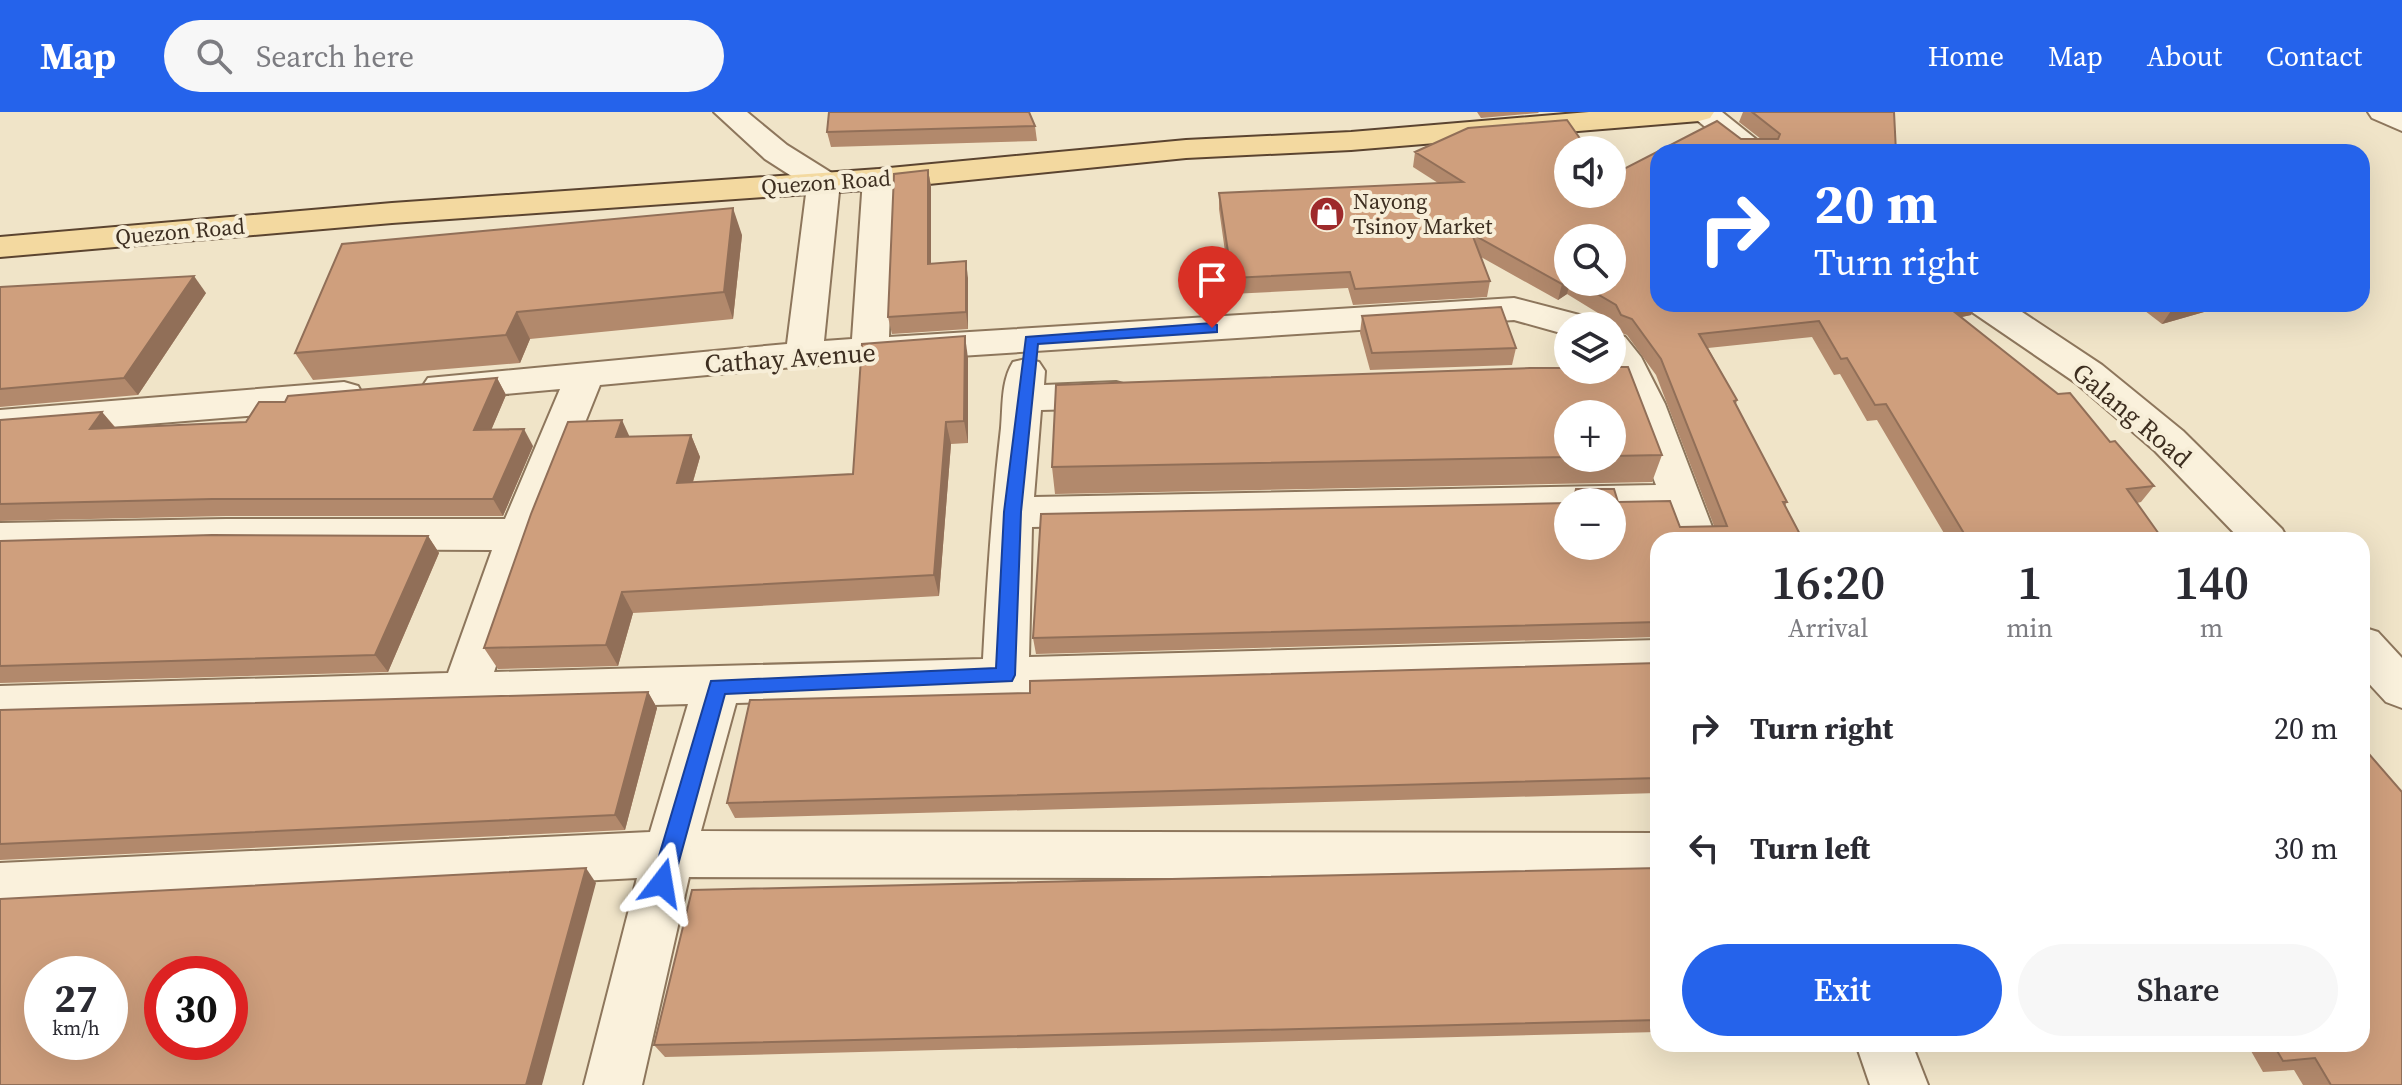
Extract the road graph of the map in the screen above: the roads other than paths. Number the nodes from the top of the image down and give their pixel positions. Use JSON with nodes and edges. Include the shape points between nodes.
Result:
{"nodes":[{"id":1,"x":729,"y":112,"type":"edge"},
{"id":2,"x":1700,"y":112,"type":"edge"},
{"id":3,"x":2383,"y":112,"type":"edge"},
{"id":4,"x":2402,"y":122,"type":"edge"},
{"id":5,"x":1745,"y":144,"type":"edge"},
{"id":6,"x":879,"y":179,"type":"junction"},
{"id":7,"x":824,"y":182,"type":"junction"},
{"id":8,"x":0,"y":247,"type":"edge"},
{"id":9,"x":1997,"y":312,"type":"edge"},
{"id":10,"x":1554,"y":320,"type":"edge"},
{"id":11,"x":1031,"y":340,"type":"junction"},
{"id":12,"x":870,"y":352,"type":"junction"},
{"id":13,"x":804,"y":354,"type":"junction"},
{"id":14,"x":1626,"y":367,"type":"edge"},
{"id":15,"x":585,"y":375,"type":"junction"},
{"id":16,"x":1148,"y":394,"type":"edge"},
{"id":17,"x":1022,"y":398,"type":"junction"},
{"id":18,"x":0,"y":423,"type":"edge"},
{"id":19,"x":1679,"y":499,"type":"junction"},
{"id":20,"x":1012,"y":512,"type":"junction"},
{"id":21,"x":1693,"y":532,"type":"edge"},
{"id":22,"x":2259,"y":532,"type":"edge"},
{"id":23,"x":519,"y":535,"type":"junction"},
{"id":24,"x":0,"y":539,"type":"edge"},
{"id":25,"x":2370,"y":654,"type":"edge"},
{"id":26,"x":1650,"y":658,"type":"edge"},
{"id":27,"x":1005,"y":675,"type":"junction"},
{"id":28,"x":717,"y":686,"type":"junction"},
{"id":29,"x":2402,"y":689,"type":"edge"},
{"id":30,"x":464,"y":693,"type":"junction"},
{"id":31,"x":0,"y":705,"type":"edge"},
{"id":32,"x":669,"y":854,"type":"junction"},
{"id":33,"x":1650,"y":856,"type":"edge"},
{"id":34,"x":0,"y":887,"type":"edge"},
{"id":35,"x":1887,"y":1052,"type":"edge"},
{"id":36,"x":613,"y":1085,"type":"edge"},
{"id":37,"x":1899,"y":1085,"type":"edge"}],
"edges":[{"from":1,"to":7,"type":"street","via":[[776,152]]},
{"from":2,"to":5,"type":"street"},
{"from":2,"to":6,"type":"main road","name":"Quezon Road","via":[[1186,149]]},
{"from":3,"to":4,"type":"street"},
{"from":6,"to":7,"type":"main road","name":"Quezon Road"},
{"from":6,"to":12,"type":"street"},
{"from":7,"to":8,"type":"main road","name":"Quezon Road"},
{"from":7,"to":13,"type":"street"},
{"from":9,"to":22,"type":"street","name":"Galang Road","via":[[2089,374],[2169,441]]},
{"from":10,"to":11,"type":"street","name":"Cathay Avenue","via":[[1514,309]]},
{"from":11,"to":12,"type":"street","name":"Cathay Avenue"},
{"from":11,"to":17,"type":"street"},
{"from":12,"to":13,"type":"street","name":"Cathay Avenue"},
{"from":13,"to":15,"type":"street","name":"Cathay Avenue"},
{"from":14,"to":19,"type":"street"},
{"from":15,"to":18,"type":"street","name":"Cathay Avenue"},
{"from":15,"to":23,"type":"street"},
{"from":16,"to":17,"type":"street"},
{"from":17,"to":20,"type":"street"},
{"from":19,"to":20,"type":"street"},
{"from":19,"to":21,"type":"street"},
{"from":20,"to":27,"type":"street"},
{"from":23,"to":24,"type":"street"},
{"from":23,"to":30,"type":"street"},
{"from":25,"to":29,"type":"street"},
{"from":26,"to":27,"type":"street"},
{"from":27,"to":28,"type":"street"},
{"from":28,"to":30,"type":"street"},
{"from":28,"to":32,"type":"street"},
{"from":30,"to":31,"type":"street"},
{"from":32,"to":33,"type":"street"},
{"from":32,"to":34,"type":"street"},
{"from":32,"to":36,"type":"street"},
{"from":35,"to":37,"type":"street"}]}
